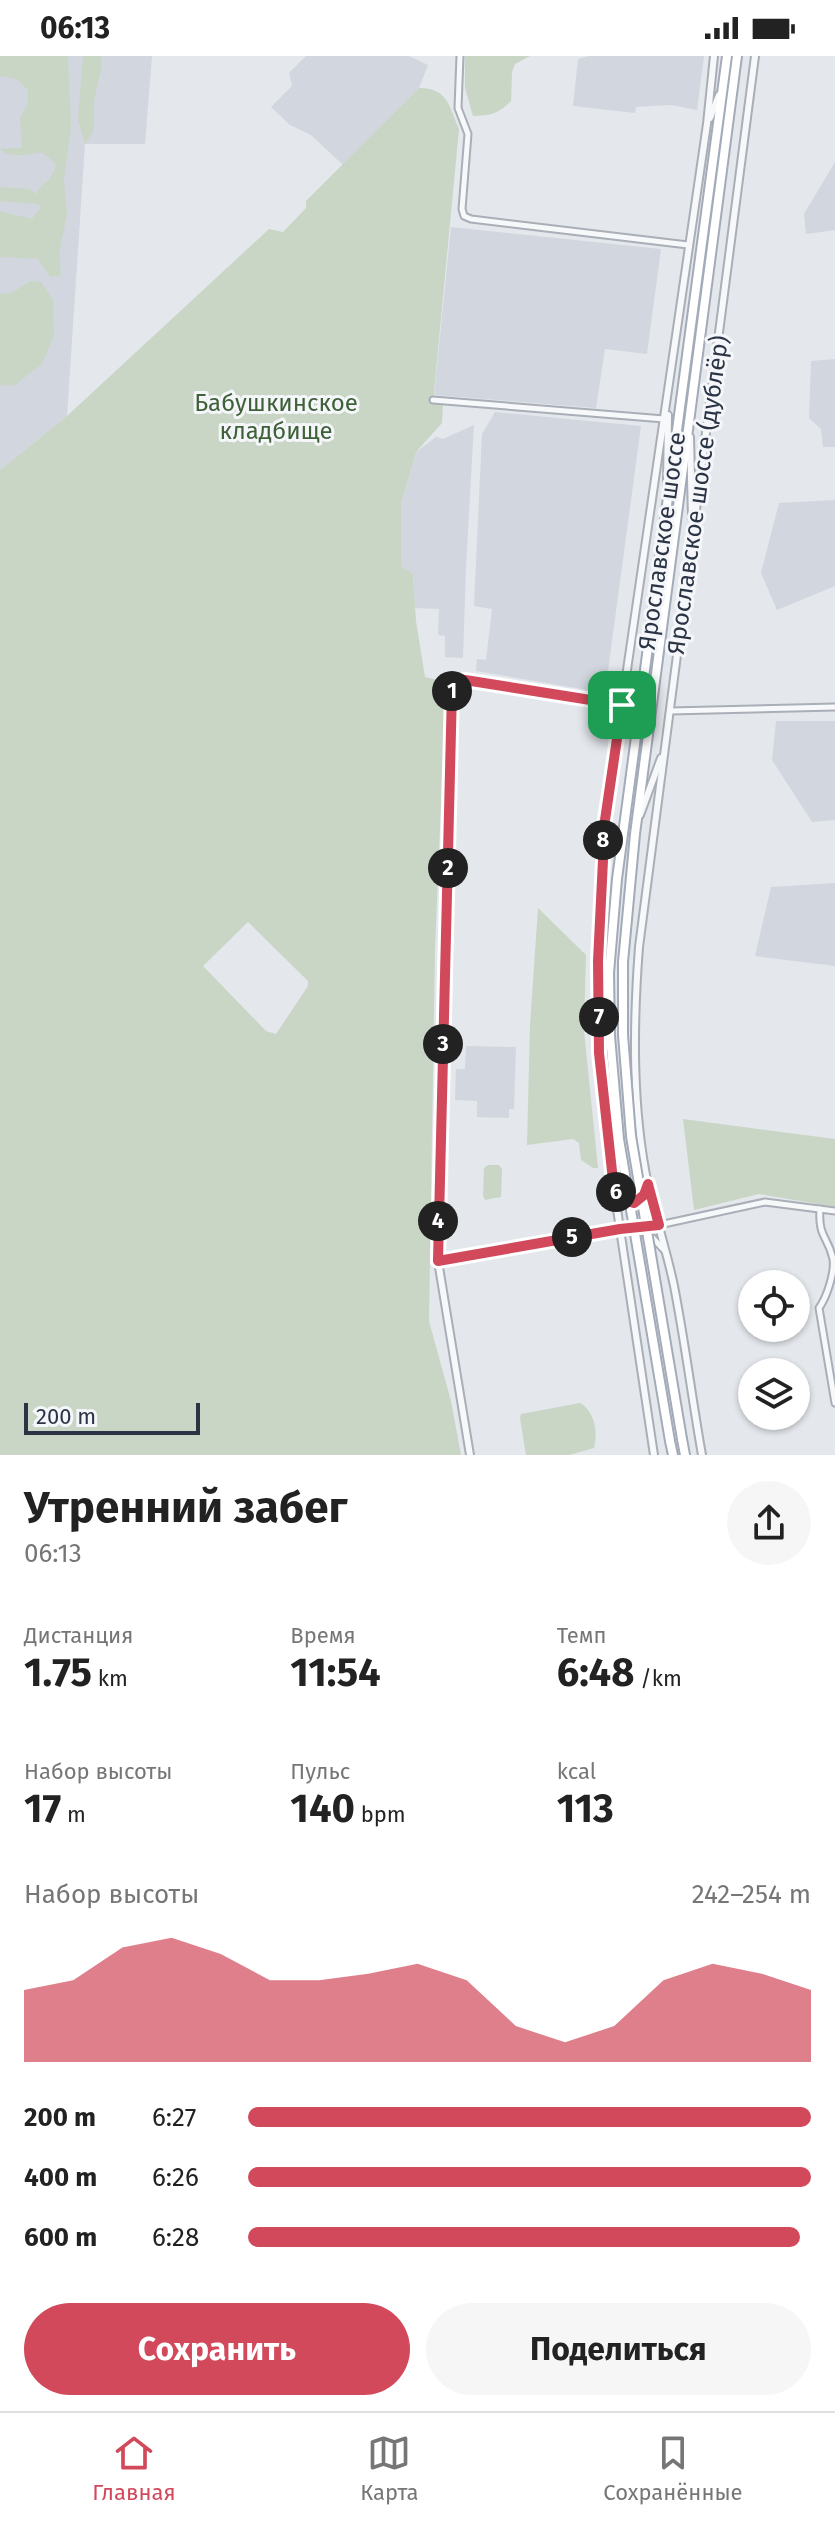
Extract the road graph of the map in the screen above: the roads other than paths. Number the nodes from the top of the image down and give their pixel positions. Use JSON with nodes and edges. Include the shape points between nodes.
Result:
{"nodes":[{"id":1,"x":460,"y":56,"type":"edge"},
{"id":2,"x":714,"y":56,"type":"edge"},
{"id":3,"x":727,"y":56,"type":"edge"},
{"id":4,"x":737,"y":56,"type":"edge"},
{"id":5,"x":755,"y":56,"type":"edge"},
{"id":6,"x":724,"y":84,"type":"junction"},
{"id":7,"x":707,"y":124,"type":"junction"},
{"id":8,"x":688,"y":245,"type":"junction"},
{"id":9,"x":433,"y":400,"type":"dead end"},
{"id":10,"x":667,"y":400,"type":"junction"},
{"id":11,"x":664,"y":419,"type":"junction"},
{"id":12,"x":690,"y":419,"type":"junction"},
{"id":13,"x":668,"y":499,"type":"junction"},
{"id":14,"x":694,"y":533,"type":"junction"},
{"id":15,"x":622,"y":705,"type":"junction"},
{"id":16,"x":835,"y":707,"type":"edge"},
{"id":17,"x":670,"y":711,"type":"junction"},
{"id":18,"x":665,"y":749,"type":"junction"},
{"id":19,"x":635,"y":834,"type":"junction"},
{"id":20,"x":648,"y":1184,"type":"junction"},
{"id":21,"x":614,"y":1189,"type":"junction"},
{"id":22,"x":820,"y":1209,"type":"junction"},
{"id":23,"x":835,"y":1211,"type":"edge"},
{"id":24,"x":659,"y":1225,"type":"junction"},
{"id":25,"x":629,"y":1228,"type":"junction"},
{"id":26,"x":620,"y":1229,"type":"junction"},
{"id":27,"x":668,"y":1255,"type":"junction"},
{"id":28,"x":438,"y":1261,"type":"junction"},
{"id":29,"x":835,"y":1403,"type":"edge"},
{"id":30,"x":470,"y":1455,"type":"edge"},
{"id":31,"x":654,"y":1455,"type":"edge"},
{"id":32,"x":673,"y":1455,"type":"edge"},
{"id":33,"x":685,"y":1455,"type":"edge"},
{"id":34,"x":702,"y":1455,"type":"edge"}],
"edges":[{"from":1,"to":8,"type":"street","via":[[458,108],[468,134],[464,216]]},
{"from":2,"to":7,"type":"street","name":"Ярославское шоссе (дублёр)"},
{"from":3,"to":6,"type":"main road","name":"Ярославское шоссе"},
{"from":4,"to":12,"type":"main road","name":"Ярославское шоссе"},
{"from":5,"to":14,"type":"street","name":"Ярославское шоссе (дублёр)"},
{"from":6,"to":7,"type":"street"},
{"from":6,"to":13,"type":"main road","name":"Ярославское шоссе"},
{"from":7,"to":8,"type":"street","name":"Ярославское шоссе (дублёр)"},
{"from":8,"to":10,"type":"street","name":"Ярославское шоссе (дублёр)"},
{"from":9,"to":11,"type":"street"},
{"from":10,"to":11,"type":"street","name":"Ярославское шоссе (дублёр)"},
{"from":10,"to":13,"type":"street"},
{"from":11,"to":15,"type":"street","name":"Ярославское шоссе (дублёр)"},
{"from":12,"to":14,"type":"street"},
{"from":12,"to":19,"type":"main road","name":"Ярославское шоссе"},
{"from":13,"to":32,"type":"main road","name":"Ярославское шоссе","bridge":true,"via":[[609,973],[619,1139]]},
{"from":14,"to":17,"type":"street","name":"Ярославское шоссе (дублёр)"},
{"from":15,"to":21,"type":"street","name":"Ярославское шоссе (дублёр)","via":[[605,820],[598,961],[599,1053]]},
{"from":15,"to":28,"type":"street","via":[[465,680],[452,690]]},
{"from":16,"to":17,"type":"street"},
{"from":17,"to":18,"type":"street","name":"Ярославское шоссе (дублёр)"},
{"from":18,"to":19,"type":"street"},
{"from":18,"to":20,"type":"street","name":"Ярославское шоссе (дублёр)","via":[[635,994],[639,1113]]},
{"from":19,"to":33,"type":"main road","name":"Ярославское шоссе","bridge":true,"via":[[623,950],[631,1136]]},
{"from":20,"to":21,"type":"street","via":[[634,1203]]},
{"from":20,"to":24,"type":"street","name":"Ярославское шоссе (дублёр)"},
{"from":21,"to":26,"type":"street","name":"Ярославское шоссе (дублёр)"},
{"from":22,"to":23,"type":"street"},
{"from":22,"to":24,"type":"street","via":[[765,1202]]},
{"from":22,"to":29,"type":"street","via":[[819,1228],[834,1260],[819,1308]]},
{"from":24,"to":25,"type":"street"},
{"from":24,"to":27,"type":"street","name":"Ярославское шоссе (дублёр)"},
{"from":25,"to":26,"type":"street"},
{"from":25,"to":27,"type":"street","via":[[651,1236]]},
{"from":26,"to":28,"type":"street"},
{"from":26,"to":31,"type":"street","name":"Ярославское шоссе (дублёр)"},
{"from":27,"to":34,"type":"street","name":"Ярославское шоссе (дублёр)"},
{"from":28,"to":30,"type":"street"}]}
